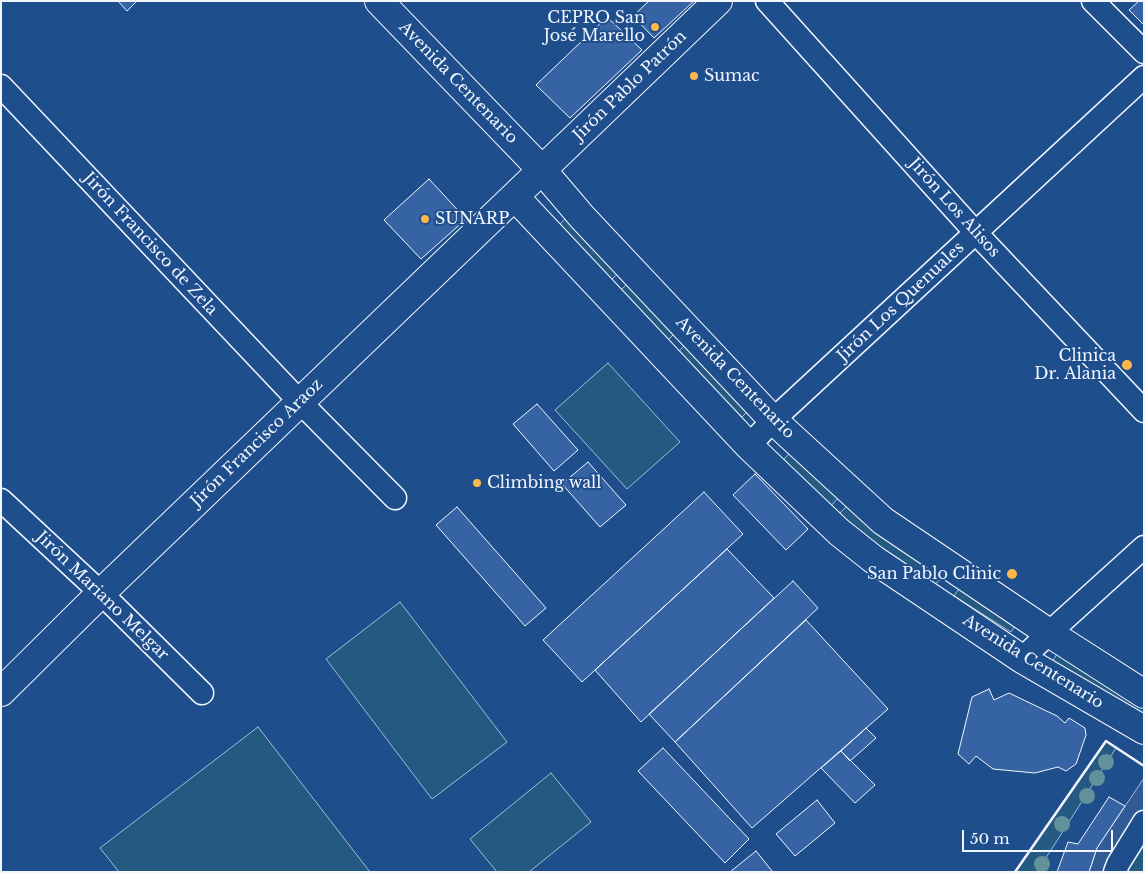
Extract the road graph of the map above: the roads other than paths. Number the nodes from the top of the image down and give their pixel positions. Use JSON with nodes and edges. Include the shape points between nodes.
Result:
{"nodes":[{"id":1,"x":379,"y":1,"type":"edge"},
{"id":2,"x":718,"y":1,"type":"edge"},
{"id":3,"x":767,"y":1,"type":"edge"},
{"id":4,"x":1093,"y":1,"type":"edge"},
{"id":5,"x":1144,"y":52,"type":"edge"},
{"id":6,"x":1144,"y":77,"type":"edge"},
{"id":7,"x":1,"y":86,"type":"edge"},
{"id":8,"x":542,"y":170,"type":"junction"},
{"id":9,"x":515,"y":197,"type":"junction"},
{"id":10,"x":976,"y":233,"type":"junction"},
{"id":11,"x":300,"y":402,"type":"junction"},
{"id":12,"x":1144,"y":411,"type":"edge"},
{"id":13,"x":773,"y":420,"type":"junction"},
{"id":14,"x":749,"y":446,"type":"junction"},
{"id":15,"x":395,"y":498,"type":"dead end"},
{"id":16,"x":1,"y":500,"type":"edge"},
{"id":17,"x":1144,"y":547,"type":"edge"},
{"id":18,"x":101,"y":593,"type":"junction"},
{"id":19,"x":1049,"y":633,"type":"junction"},
{"id":20,"x":1022,"y":659,"type":"junction"},
{"id":21,"x":1,"y":692,"type":"edge"},
{"id":22,"x":202,"y":693,"type":"dead end"},
{"id":23,"x":1144,"y":694,"type":"edge"},
{"id":24,"x":1144,"y":730,"type":"edge"},
{"id":25,"x":1144,"y":822,"type":"edge"},
{"id":26,"x":1115,"y":872,"type":"edge"}],
"edges":[{"from":1,"to":8,"type":"main road","name":"Avenida Centenario"},
{"from":2,"to":8,"type":"main road","name":"Jirón Pablo Patrón"},
{"from":3,"to":10,"type":"street","name":"Jirón Los Alisos"},
{"from":4,"to":5,"type":"street"},
{"from":6,"to":10,"type":"street","name":"Jirón Los Quenuales"},
{"from":7,"to":11,"type":"street","name":"Jirón Francisco de Zela"},
{"from":8,"to":9,"type":"main road","name":"Jirón Pablo Patrón"},
{"from":8,"to":13,"type":"main road","name":"Avenida Centenario","via":[[582,217]]},
{"from":9,"to":11,"type":"main road","name":"Jirón Francisco Araoz"},
{"from":9,"to":14,"type":"main road","name":"Avenida Centenario"},
{"from":10,"to":12,"type":"street","name":"Jirón Los Alisos"},
{"from":10,"to":13,"type":"street","name":"Jirón Los Quenuales"},
{"from":11,"to":15,"type":"street","name":"Jirón Francisco de Zela"},
{"from":11,"to":18,"type":"main road","name":"Jirón Francisco Araoz"},
{"from":13,"to":14,"type":"street","name":"Jirón Los Quenuales"},
{"from":13,"to":19,"type":"main road","name":"Avenida Centenario","via":[[883,521]]},
{"from":14,"to":20,"type":"main road","name":"Avenida Centenario","via":[[839,532],[873,559]]},
{"from":16,"to":18,"type":"street","name":"Jirón Mariano Melgar"},
{"from":17,"to":19,"type":"street"},
{"from":18,"to":21,"type":"main road","name":"Jirón Francisco Araoz"},
{"from":18,"to":22,"type":"street","name":"Jirón Mariano Melgar"},
{"from":19,"to":20,"type":"street"},
{"from":19,"to":23,"type":"main road","name":"Avenida Centenario"},
{"from":20,"to":24,"type":"main road","name":"Avenida Centenario"},
{"from":25,"to":26,"type":"street"}]}
